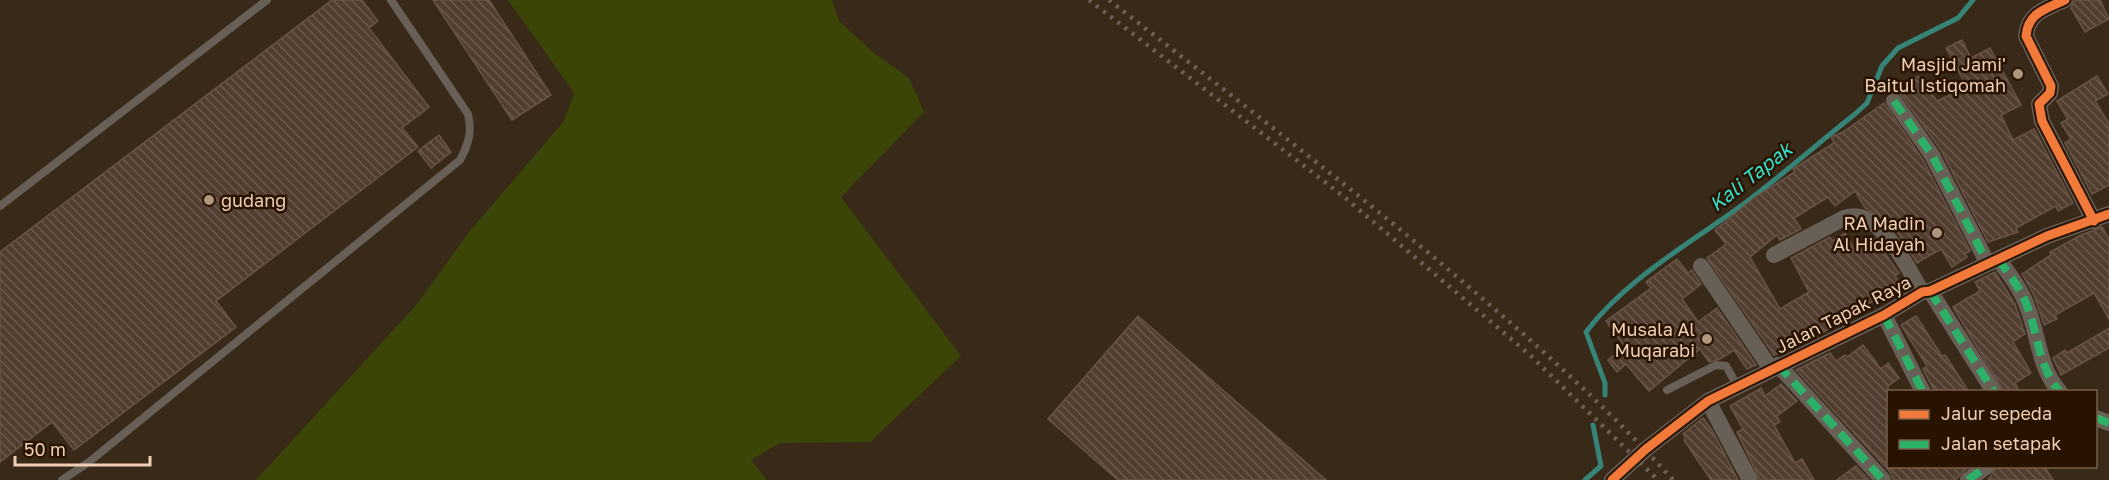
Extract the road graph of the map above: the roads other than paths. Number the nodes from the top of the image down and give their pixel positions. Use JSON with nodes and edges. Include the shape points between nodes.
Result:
{"nodes":[{"id":1,"x":267,"y":0,"type":"edge"},
{"id":2,"x":391,"y":0,"type":"edge"},
{"id":3,"x":2065,"y":0,"type":"edge"},
{"id":4,"x":1894,"y":101,"type":"dead end"},
{"id":5,"x":0,"y":206,"type":"edge"},
{"id":6,"x":2104,"y":218,"type":"edge"},
{"id":7,"x":1774,"y":255,"type":"dead end"},
{"id":8,"x":1993,"y":260,"type":"junction"},
{"id":9,"x":1701,"y":266,"type":"dead end"},
{"id":10,"x":1926,"y":292,"type":"junction"},
{"id":11,"x":1884,"y":315,"type":"junction"},
{"id":12,"x":1774,"y":367,"type":"junction"},
{"id":13,"x":1738,"y":387,"type":"junction"},
{"id":14,"x":1667,"y":390,"type":"dead end"},
{"id":15,"x":1922,"y":390,"type":"edge"},
{"id":16,"x":1993,"y":390,"type":"edge"},
{"id":17,"x":2056,"y":390,"type":"edge"},
{"id":18,"x":1708,"y":401,"type":"junction"},
{"id":19,"x":62,"y":480,"type":"edge"},
{"id":20,"x":1612,"y":480,"type":"edge"},
{"id":21,"x":1750,"y":480,"type":"edge"},
{"id":22,"x":1882,"y":480,"type":"edge"}],
"edges":[{"from":1,"to":5,"type":"lane"},
{"from":2,"to":19,"type":"lane","via":[[468,114],[470,137],[460,160]]},
{"from":3,"to":6,"type":"street","via":[[2037,12],[2026,36],[2051,86],[2050,93],[2039,104],[2042,122]]},
{"from":4,"to":8,"type":"street","via":[[1932,155]]},
{"from":6,"to":8,"type":"street","name":"Jalan Tapak Raya","via":[[2047,236]]},
{"from":7,"to":10,"type":"street","via":[[1852,215],[1885,233]]},
{"from":8,"to":10,"type":"street","name":"Jalan Tapak Raya"},
{"from":8,"to":17,"type":"street","via":[[2026,303],[2038,351]]},
{"from":9,"to":12,"type":"street"},
{"from":10,"to":11,"type":"street","name":"Jalan Tapak Raya"},
{"from":10,"to":16,"type":"street"},
{"from":11,"to":12,"type":"street","name":"Jalan Tapak Raya"},
{"from":11,"to":15,"type":"street"},
{"from":12,"to":13,"type":"street","name":"Jalan Tapak Raya"},
{"from":12,"to":22,"type":"street"},
{"from":13,"to":14,"type":"lane","via":[[1726,366],[1716,365]]},
{"from":13,"to":18,"type":"street","name":"Jalan Tapak Raya"},
{"from":18,"to":20,"type":"street","name":"Jalan Tapak Raya"},
{"from":18,"to":21,"type":"street"}]}
